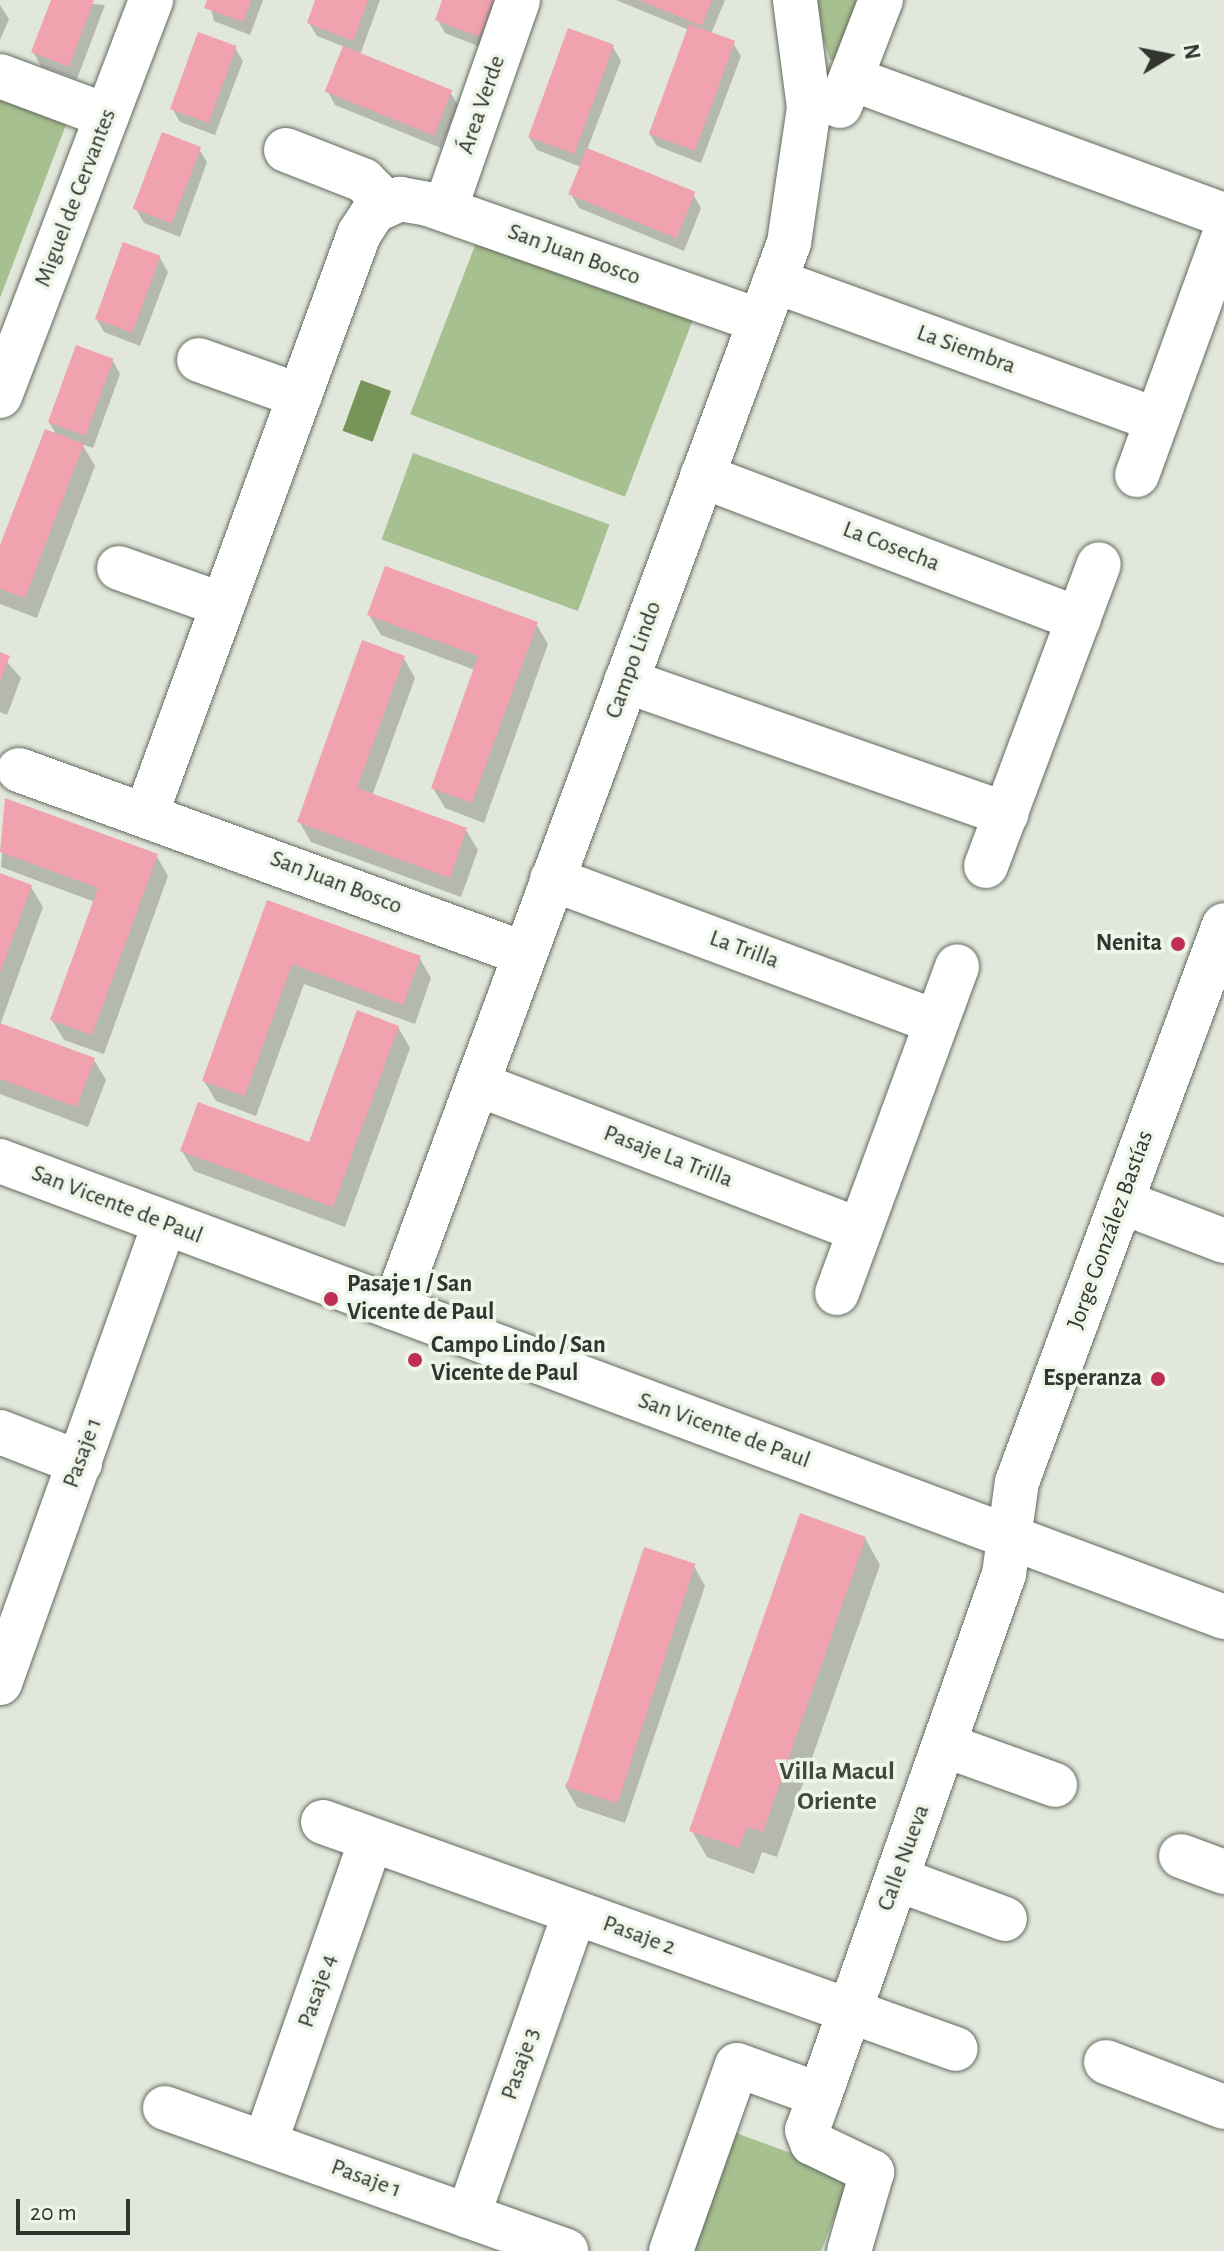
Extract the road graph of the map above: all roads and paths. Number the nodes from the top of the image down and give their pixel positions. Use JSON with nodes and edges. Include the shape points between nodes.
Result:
{"nodes":[{"id":1,"x":151,"y":0,"type":"edge"},
{"id":2,"x":518,"y":0,"type":"edge"},
{"id":3,"x":795,"y":0,"type":"edge"},
{"id":4,"x":881,"y":0,"type":"edge"},
{"id":5,"x":0,"y":76,"type":"edge"},
{"id":6,"x":852,"y":79,"type":"junction"},
{"id":7,"x":107,"y":116,"type":"junction"},
{"id":8,"x":808,"y":145,"type":"junction"},
{"id":9,"x":286,"y":150,"type":"dead end"},
{"id":10,"x":386,"y":203,"type":"junction"},
{"id":11,"x":445,"y":209,"type":"junction"},
{"id":12,"x":1224,"y":215,"type":"edge"},
{"id":13,"x":1224,"y":236,"type":"edge"},
{"id":14,"x":775,"y":281,"type":"junction"},
{"id":15,"x":14,"y":318,"type":"edge"},
{"id":16,"x":760,"y":321,"type":"junction"},
{"id":17,"x":199,"y":360,"type":"dead end"},
{"id":18,"x":0,"y":396,"type":"edge"},
{"id":19,"x":300,"y":396,"type":"junction"},
{"id":20,"x":1156,"y":420,"type":"junction"},
{"id":21,"x":1137,"y":475,"type":"dead end"},
{"id":22,"x":702,"y":476,"type":"junction"},
{"id":23,"x":1099,"y":564,"type":"dead end"},
{"id":24,"x":119,"y":568,"type":"dead end"},
{"id":25,"x":223,"y":605,"type":"junction"},
{"id":26,"x":1079,"y":619,"type":"junction"},
{"id":27,"x":626,"y":681,"type":"junction"},
{"id":28,"x":19,"y":770,"type":"dead end"},
{"id":29,"x":147,"y":812,"type":"junction"},
{"id":30,"x":1006,"y":814,"type":"junction"},
{"id":31,"x":986,"y":866,"type":"dead end"},
{"id":32,"x":552,"y":879,"type":"junction"},
{"id":33,"x":1224,"y":925,"type":"edge"},
{"id":34,"x":525,"y":954,"type":"junction"},
{"id":35,"x":957,"y":966,"type":"dead end"},
{"id":36,"x":1214,"y":981,"type":"edge"},
{"id":37,"x":936,"y":1022,"type":"junction"},
{"id":38,"x":477,"y":1084,"type":"junction"},
{"id":39,"x":0,"y":1161,"type":"edge"},
{"id":40,"x":1122,"y":1202,"type":"junction"},
{"id":41,"x":165,"y":1223,"type":"junction"},
{"id":42,"x":860,"y":1230,"type":"junction"},
{"id":43,"x":1224,"y":1241,"type":"edge"},
{"id":44,"x":837,"y":1293,"type":"dead end"},
{"id":45,"x":394,"y":1308,"type":"junction"},
{"id":46,"x":0,"y":1432,"type":"edge"},
{"id":47,"x":80,"y":1463,"type":"junction"},
{"id":48,"x":1008,"y":1537,"type":"junction"},
{"id":49,"x":1224,"y":1617,"type":"edge"},
{"id":50,"x":1,"y":1678,"type":"edge"},
{"id":51,"x":944,"y":1745,"type":"junction"},
{"id":52,"x":1055,"y":1785,"type":"dead end"},
{"id":53,"x":323,"y":1822,"type":"dead end"},
{"id":54,"x":371,"y":1840,"type":"junction"},
{"id":55,"x":1181,"y":1856,"type":"dead end"},
{"id":56,"x":1224,"y":1872,"type":"edge"},
{"id":57,"x":897,"y":1879,"type":"junction"},
{"id":58,"x":575,"y":1913,"type":"junction"},
{"id":59,"x":1005,"y":1919,"type":"dead end"},
{"id":60,"x":850,"y":2011,"type":"junction"},
{"id":61,"x":956,"y":2049,"type":"dead end"},
{"id":62,"x":1106,"y":2062,"type":"dead end"},
{"id":63,"x":820,"y":2095,"type":"junction"},
{"id":64,"x":1224,"y":2107,"type":"edge"},
{"id":65,"x":165,"y":2108,"type":"dead end"},
{"id":66,"x":265,"y":2143,"type":"junction"},
{"id":67,"x":468,"y":2216,"type":"junction"},
{"id":68,"x":566,"y":2251,"type":"edge"},
{"id":69,"x":671,"y":2251,"type":"edge"},
{"id":70,"x":849,"y":2251,"type":"edge"}],
"edges":[{"from":1,"to":7,"type":"street","name":"Miguel de Cervantes"},
{"from":2,"to":11,"type":"street","name":"Área Verde"},
{"from":3,"to":8,"type":"street","name":"Campo Lindo","via":[[807,72]]},
{"from":4,"to":6,"type":"street"},
{"from":5,"to":7,"type":"street"},
{"from":6,"to":8,"type":"street","via":[[834,116]]},
{"from":6,"to":12,"type":"street"},
{"from":7,"to":15,"type":"street","name":"Miguel de Cervantes"},
{"from":8,"to":14,"type":"street","name":"Campo Lindo"},
{"from":9,"to":10,"type":"street","via":[[363,180]]},
{"from":10,"to":11,"type":"street","name":"San Juan Bosco","via":[[414,200]]},
{"from":10,"to":19,"type":"street","via":[[359,234]]},
{"from":11,"to":16,"type":"street","name":"San Juan Bosco"},
{"from":13,"to":20,"type":"street"},
{"from":14,"to":16,"type":"street","name":"Campo Lindo"},
{"from":14,"to":20,"type":"street","name":"La Siembra"},
{"from":15,"to":18,"type":"street","name":"Miguel de Cervantes"},
{"from":16,"to":22,"type":"street","name":"Campo Lindo"},
{"from":17,"to":19,"type":"street"},
{"from":19,"to":25,"type":"street"},
{"from":20,"to":21,"type":"street"},
{"from":22,"to":26,"type":"street","name":"La Cosecha"},
{"from":22,"to":27,"type":"street","name":"Campo Lindo"},
{"from":23,"to":26,"type":"street"},
{"from":24,"to":25,"type":"street"},
{"from":25,"to":29,"type":"street"},
{"from":26,"to":30,"type":"street"},
{"from":27,"to":30,"type":"street"},
{"from":27,"to":32,"type":"street","name":"Campo Lindo"},
{"from":28,"to":29,"type":"street","name":"San Juan Bosco"},
{"from":29,"to":34,"type":"street","name":"San Juan Bosco"},
{"from":30,"to":31,"type":"street"},
{"from":32,"to":34,"type":"street","name":"Campo Lindo"},
{"from":32,"to":37,"type":"street","name":"La Trilla"},
{"from":33,"to":36,"type":"street","name":"Jorge González Bastías"},
{"from":34,"to":38,"type":"street","name":"Campo Lindo"},
{"from":35,"to":37,"type":"street"},
{"from":36,"to":40,"type":"street","name":"Jorge González Bastías"},
{"from":37,"to":42,"type":"street"},
{"from":38,"to":42,"type":"street","name":"Pasaje La Trilla"},
{"from":38,"to":45,"type":"street","name":"Campo Lindo"},
{"from":39,"to":41,"type":"street","name":"San Vicente de Paul"},
{"from":40,"to":43,"type":"street"},
{"from":40,"to":48,"type":"street","name":"Jorge González Bastías","via":[[1017,1482]]},
{"from":41,"to":45,"type":"street","name":"San Vicente de Paul"},
{"from":41,"to":47,"type":"street","name":"Pasaje 1"},
{"from":42,"to":44,"type":"street"},
{"from":45,"to":48,"type":"street","name":"San Vicente de Paul"},
{"from":46,"to":47,"type":"street"},
{"from":47,"to":50,"type":"street","name":"Pasaje 1"},
{"from":48,"to":49,"type":"street","name":"San Vicente de Paul"},
{"from":48,"to":51,"type":"street","name":"Calle Nueva","via":[[1004,1574]]},
{"from":51,"to":52,"type":"street"},
{"from":51,"to":57,"type":"street","name":"Calle Nueva"},
{"from":53,"to":54,"type":"street","name":"Pasaje 2"},
{"from":54,"to":58,"type":"street","name":"Pasaje 2"},
{"from":54,"to":66,"type":"street","name":"Pasaje 4"},
{"from":55,"to":56,"type":"street"},
{"from":57,"to":59,"type":"street"},
{"from":57,"to":60,"type":"street","name":"Calle Nueva"},
{"from":58,"to":60,"type":"street","name":"Pasaje 2"},
{"from":58,"to":67,"type":"street","name":"Pasaje 3"},
{"from":60,"to":61,"type":"street","name":"Pasaje 2"},
{"from":60,"to":63,"type":"street","name":"Calle Nueva"},
{"from":62,"to":64,"type":"street"},
{"from":63,"to":69,"type":"street","via":[[737,2065]]},
{"from":63,"to":70,"type":"street","name":"Calle Nueva","via":[[807,2130],[812,2143],[861,2162],[873,2180]]},
{"from":65,"to":66,"type":"street","name":"Pasaje 1"},
{"from":66,"to":67,"type":"street","name":"Pasaje 1"},
{"from":67,"to":68,"type":"street","name":"Pasaje 1"}]}
